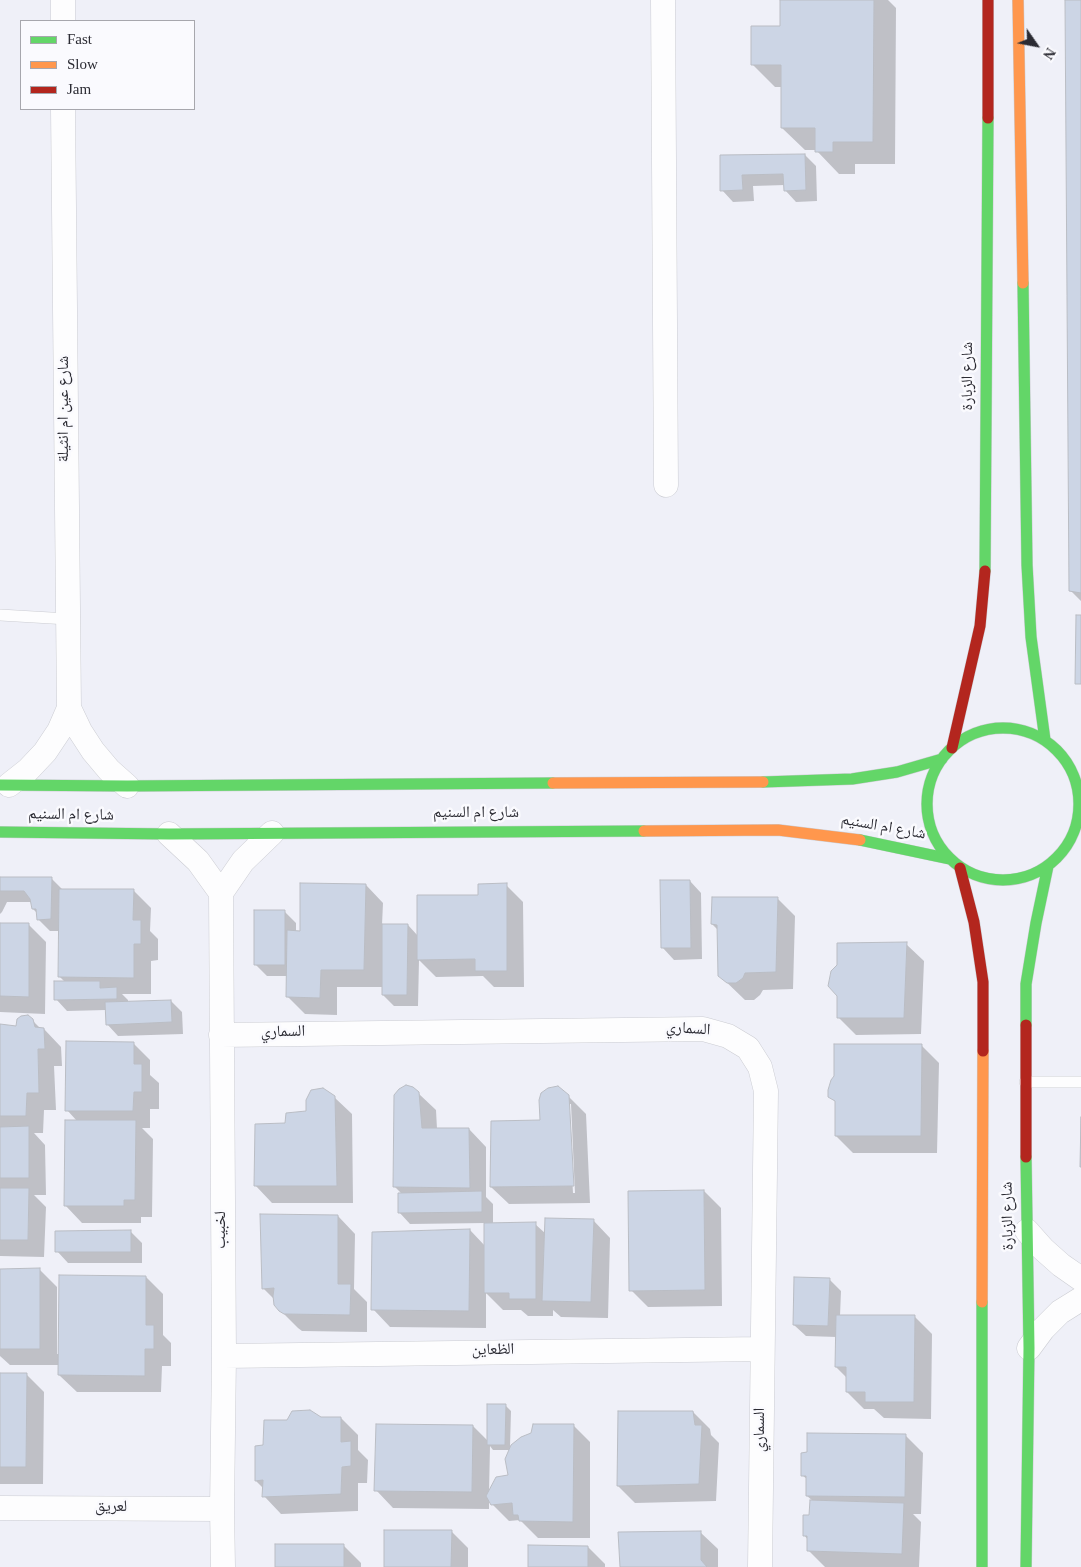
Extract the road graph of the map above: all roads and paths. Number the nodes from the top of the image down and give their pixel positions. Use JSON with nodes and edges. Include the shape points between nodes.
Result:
{"nodes":[{"id":1,"x":62,"y":0,"type":"edge"},
{"id":2,"x":663,"y":0,"type":"edge"},
{"id":3,"x":988,"y":0,"type":"edge"},
{"id":4,"x":1018,"y":0,"type":"edge"},
{"id":5,"x":63,"y":20,"type":"edge"},
{"id":6,"x":64,"y":110,"type":"edge"},
{"id":7,"x":666,"y":484,"type":"dead end"},
{"id":8,"x":0,"y":615,"type":"edge"},
{"id":9,"x":68,"y":619,"type":"junction"},
{"id":10,"x":69,"y":708,"type":"junction"},
{"id":11,"x":1045,"y":740,"type":"junction"},
{"id":12,"x":952,"y":748,"type":"junction"},
{"id":13,"x":1059,"y":752,"type":"junction"},
{"id":14,"x":1074,"y":756,"type":"dead end"},
{"id":15,"x":942,"y":759,"type":"junction"},
{"id":16,"x":5,"y":786,"type":"edge"},
{"id":17,"x":127,"y":786,"type":"junction"},
{"id":18,"x":0,"y":832,"type":"edge"},
{"id":19,"x":272,"y":832,"type":"junction"},
{"id":20,"x":169,"y":834,"type":"junction"},
{"id":21,"x":1073,"y":854,"type":"dead end"},
{"id":22,"x":1058,"y":858,"type":"junction"},
{"id":23,"x":950,"y":859,"type":"junction"},
{"id":24,"x":1048,"y":866,"type":"junction"},
{"id":25,"x":960,"y":868,"type":"junction"},
{"id":26,"x":221,"y":894,"type":"junction"},
{"id":27,"x":221,"y":1035,"type":"junction"},
{"id":28,"x":1025,"y":1082,"type":"junction"},
{"id":29,"x":1081,"y":1082,"type":"edge"},
{"id":30,"x":1027,"y":1231,"type":"junction"},
{"id":31,"x":1081,"y":1279,"type":"edge"},
{"id":32,"x":1081,"y":1299,"type":"edge"},
{"id":33,"x":1028,"y":1348,"type":"junction"},
{"id":34,"x":762,"y":1349,"type":"junction"},
{"id":35,"x":224,"y":1356,"type":"junction"},
{"id":36,"x":0,"y":1508,"type":"edge"},
{"id":37,"x":222,"y":1509,"type":"junction"},
{"id":38,"x":223,"y":1567,"type":"edge"},
{"id":39,"x":760,"y":1567,"type":"edge"},
{"id":40,"x":982,"y":1567,"type":"edge"},
{"id":41,"x":1026,"y":1567,"type":"edge"}],
"edges":[{"from":1,"to":5,"type":"street"},
{"from":2,"to":7,"type":"street"},
{"from":3,"to":12,"type":"street","name":"شارع الزبارة","via":[[986,566],[980,626]]},
{"from":4,"to":11,"type":"street","via":[[1027,565],[1031,637]]},
{"from":6,"to":9,"type":"street","name":"شارع عين ام انثيلة"},
{"from":8,"to":9,"type":"lane"},
{"from":9,"to":10,"type":"street","name":"شارع عين ام انثيلة"},
{"from":10,"to":16,"type":"street","name":"شارع عين ام انثيلة","via":[[45,752],[28,770]]},
{"from":10,"to":17,"type":"street","name":"شارع عين ام انثيلة","via":[[93,751]]},
{"from":11,"to":12,"type":"street","via":[[1022,730],[997,728],[973,734]]},
{"from":11,"to":13,"type":"street"},
{"from":12,"to":15,"type":"street"},
{"from":13,"to":14,"type":"street"},
{"from":13,"to":22,"type":"street","via":[[1072,771],[1079,793],[1079,817],[1071,839]]},
{"from":15,"to":17,"type":"street","name":"شارع ام السنيم","via":[[897,772],[852,779],[780,782]]},
{"from":15,"to":23,"type":"street","via":[[930,784],[927,811],[934,837]]},
{"from":16,"to":17,"type":"street","name":"شارع ام السنيم"},
{"from":18,"to":20,"type":"street","name":"شارع ام السنيم"},
{"from":19,"to":20,"type":"street","name":"شارع ام السنيم"},
{"from":19,"to":23,"type":"street","name":"شارع ام السنيم","via":[[778,830],[856,839]]},
{"from":19,"to":26,"type":"street","via":[[243,861]]},
{"from":20,"to":26,"type":"street","via":[[198,861]]},
{"from":21,"to":22,"type":"street"},
{"from":22,"to":24,"type":"street"},
{"from":23,"to":25,"type":"street"},
{"from":24,"to":25,"type":"street","via":[[1014,880],[977,876]]},
{"from":24,"to":28,"type":"street","name":"شارع الزبارة","via":[[1026,984]]},
{"from":25,"to":40,"type":"street","name":"شارع الزبارة","via":[[974,922],[983,982]]},
{"from":26,"to":27,"type":"street","name":"لخبيب"},
{"from":27,"to":34,"type":"street","name":"السماري","via":[[704,1029],[728,1036],[748,1048],[760,1067],[766,1091]]},
{"from":27,"to":35,"type":"street","name":"لخبيب"},
{"from":28,"to":29,"type":"lane"},
{"from":28,"to":30,"type":"street","name":"شارع الزبارة"},
{"from":30,"to":31,"type":"street","via":[[1061,1265]]},
{"from":30,"to":33,"type":"street","name":"شارع الزبارة"},
{"from":32,"to":33,"type":"street","via":[[1060,1312]]},
{"from":33,"to":41,"type":"street","name":"شارع الزبارة"},
{"from":34,"to":35,"type":"street","name":"الظعاين"},
{"from":34,"to":39,"type":"street","name":"السماري"},
{"from":35,"to":37,"type":"street","name":"لخبيب"},
{"from":36,"to":37,"type":"street","name":"لعريق"},
{"from":37,"to":38,"type":"street","name":"لخبيب"}]}
